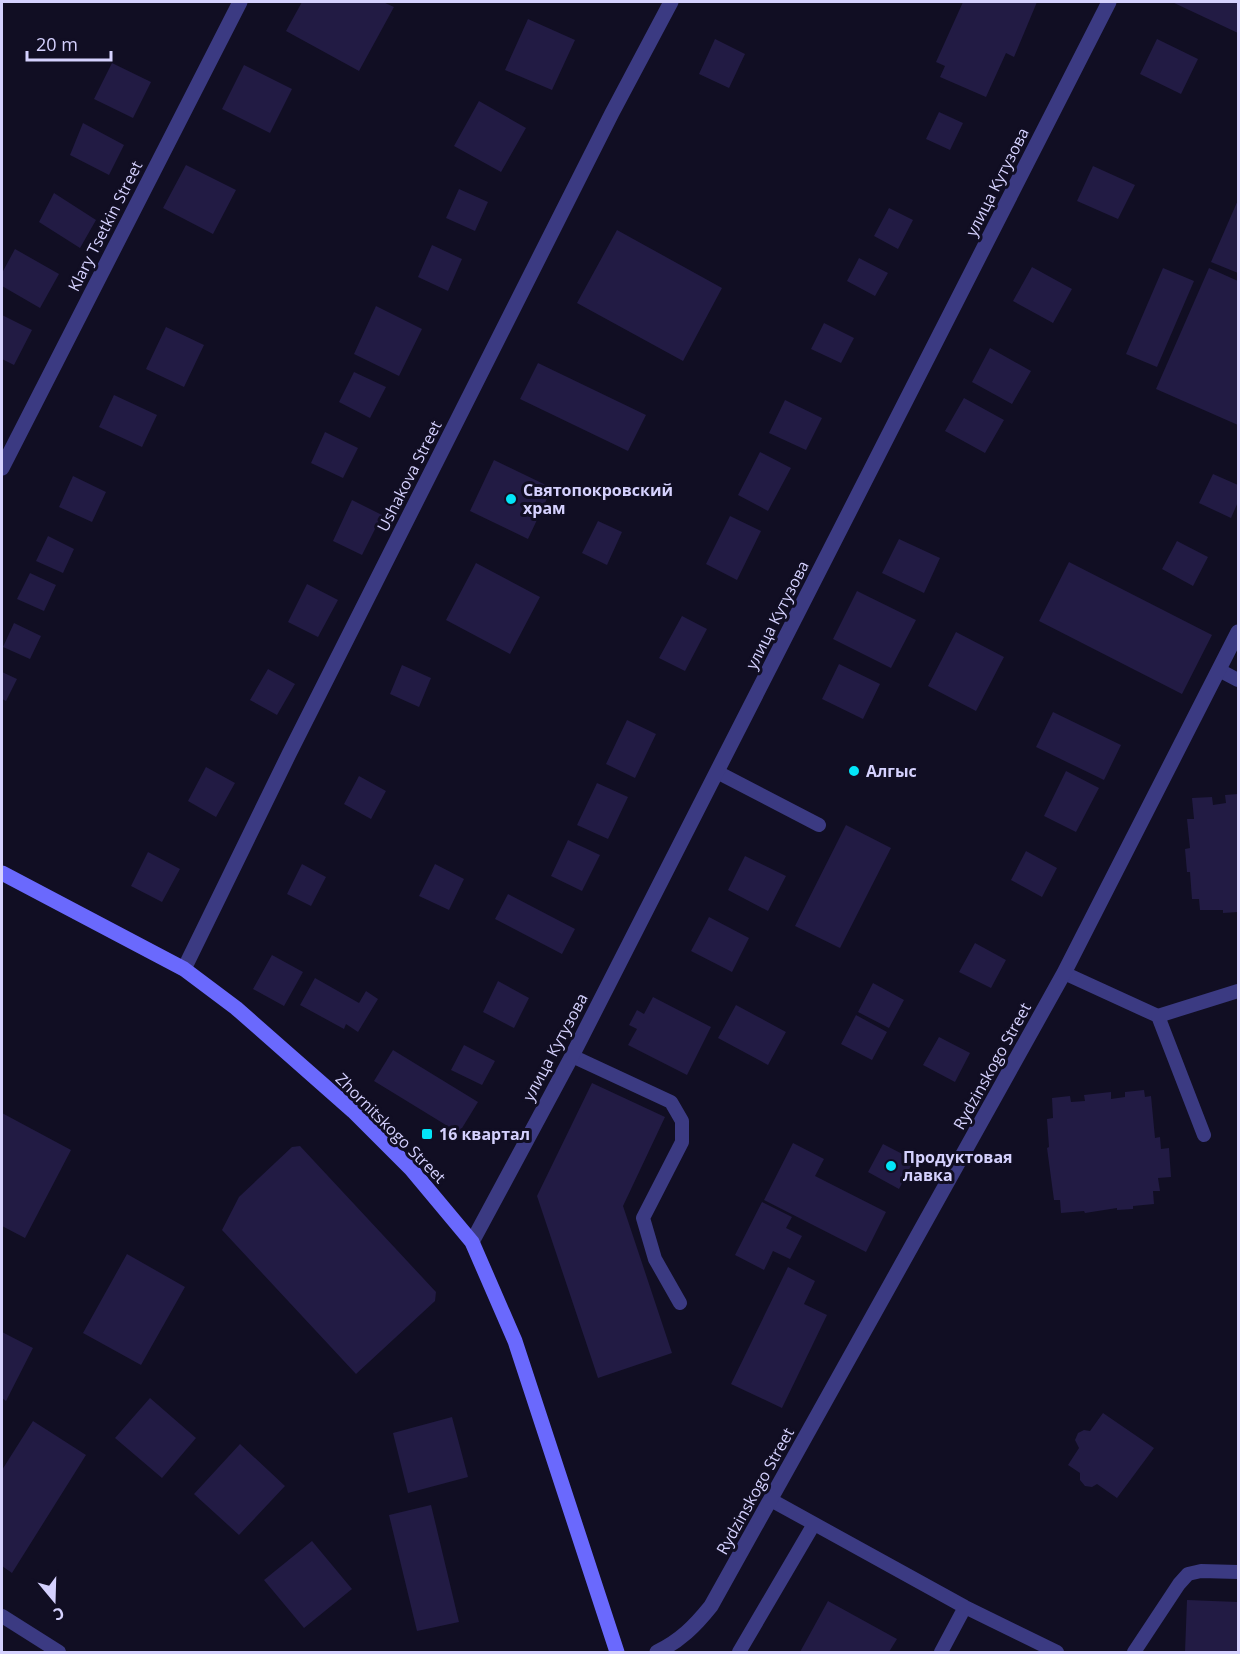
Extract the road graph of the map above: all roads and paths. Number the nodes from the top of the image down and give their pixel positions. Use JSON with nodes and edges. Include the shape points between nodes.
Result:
{"nodes":[{"id":1,"x":240,"y":2,"type":"edge"},
{"id":2,"x":671,"y":2,"type":"edge"},
{"id":3,"x":1109,"y":2,"type":"edge"},
{"id":4,"x":2,"y":468,"type":"edge"},
{"id":5,"x":1239,"y":632,"type":"edge"},
{"id":6,"x":1219,"y":670,"type":"junction"},
{"id":7,"x":1239,"y":680,"type":"edge"},
{"id":8,"x":717,"y":772,"type":"junction"},
{"id":9,"x":819,"y":825,"type":"dead end"},
{"id":10,"x":2,"y":873,"type":"edge"},
{"id":11,"x":184,"y":969,"type":"junction"},
{"id":12,"x":1064,"y":973,"type":"junction"},
{"id":13,"x":1239,"y":990,"type":"edge"},
{"id":14,"x":1158,"y":1016,"type":"junction"},
{"id":15,"x":572,"y":1056,"type":"junction"},
{"id":16,"x":1204,"y":1135,"type":"dead end"},
{"id":17,"x":472,"y":1242,"type":"junction"},
{"id":18,"x":680,"y":1303,"type":"dead end"},
{"id":19,"x":771,"y":1500,"type":"junction"},
{"id":20,"x":814,"y":1524,"type":"junction"},
{"id":21,"x":1239,"y":1572,"type":"edge"},
{"id":22,"x":965,"y":1607,"type":"junction"},
{"id":23,"x":2,"y":1616,"type":"edge"},
{"id":24,"x":59,"y":1653,"type":"edge"},
{"id":25,"x":617,"y":1653,"type":"edge"},
{"id":26,"x":657,"y":1653,"type":"edge"},
{"id":27,"x":739,"y":1653,"type":"edge"},
{"id":28,"x":940,"y":1653,"type":"edge"},
{"id":29,"x":1057,"y":1653,"type":"edge"},
{"id":30,"x":1134,"y":1653,"type":"edge"}],
"edges":[{"from":1,"to":4,"type":"street","name":"Klary Tsetkin Street"},
{"from":2,"to":11,"type":"street","name":"Ushakova Street"},
{"from":3,"to":8,"type":"street","name":"улица Кутузова"},
{"from":5,"to":6,"type":"street","name":"Rydzinskogo Street"},
{"from":6,"to":7,"type":"lane"},
{"from":6,"to":12,"type":"street","name":"Rydzinskogo Street"},
{"from":8,"to":9,"type":"lane"},
{"from":8,"to":15,"type":"street","name":"улица Кутузова"},
{"from":10,"to":11,"type":"main road","name":"Zhornitskogo Street"},
{"from":11,"to":17,"type":"main road","name":"Zhornitskogo Street","via":[[236,1008],[352,1111],[411,1170]]},
{"from":12,"to":14,"type":"lane"},
{"from":12,"to":19,"type":"street","name":"Rydzinskogo Street"},
{"from":13,"to":14,"type":"lane"},
{"from":14,"to":16,"type":"lane"},
{"from":15,"to":17,"type":"street","name":"улица Кутузова"},
{"from":15,"to":18,"type":"lane","via":[[670,1102],[682,1121],[682,1142],[643,1218],[655,1259]]},
{"from":17,"to":25,"type":"main road","name":"Zhornitskogo Street","via":[[515,1341]]},
{"from":19,"to":20,"type":"lane"},
{"from":19,"to":26,"type":"street","name":"Rydzinskogo Street","via":[[711,1606],[694,1627]]},
{"from":20,"to":22,"type":"lane"},
{"from":20,"to":27,"type":"lane"},
{"from":21,"to":30,"type":"lane","via":[[1188,1574]]},
{"from":22,"to":28,"type":"lane"},
{"from":22,"to":29,"type":"lane"},
{"from":23,"to":24,"type":"lane"}]}
